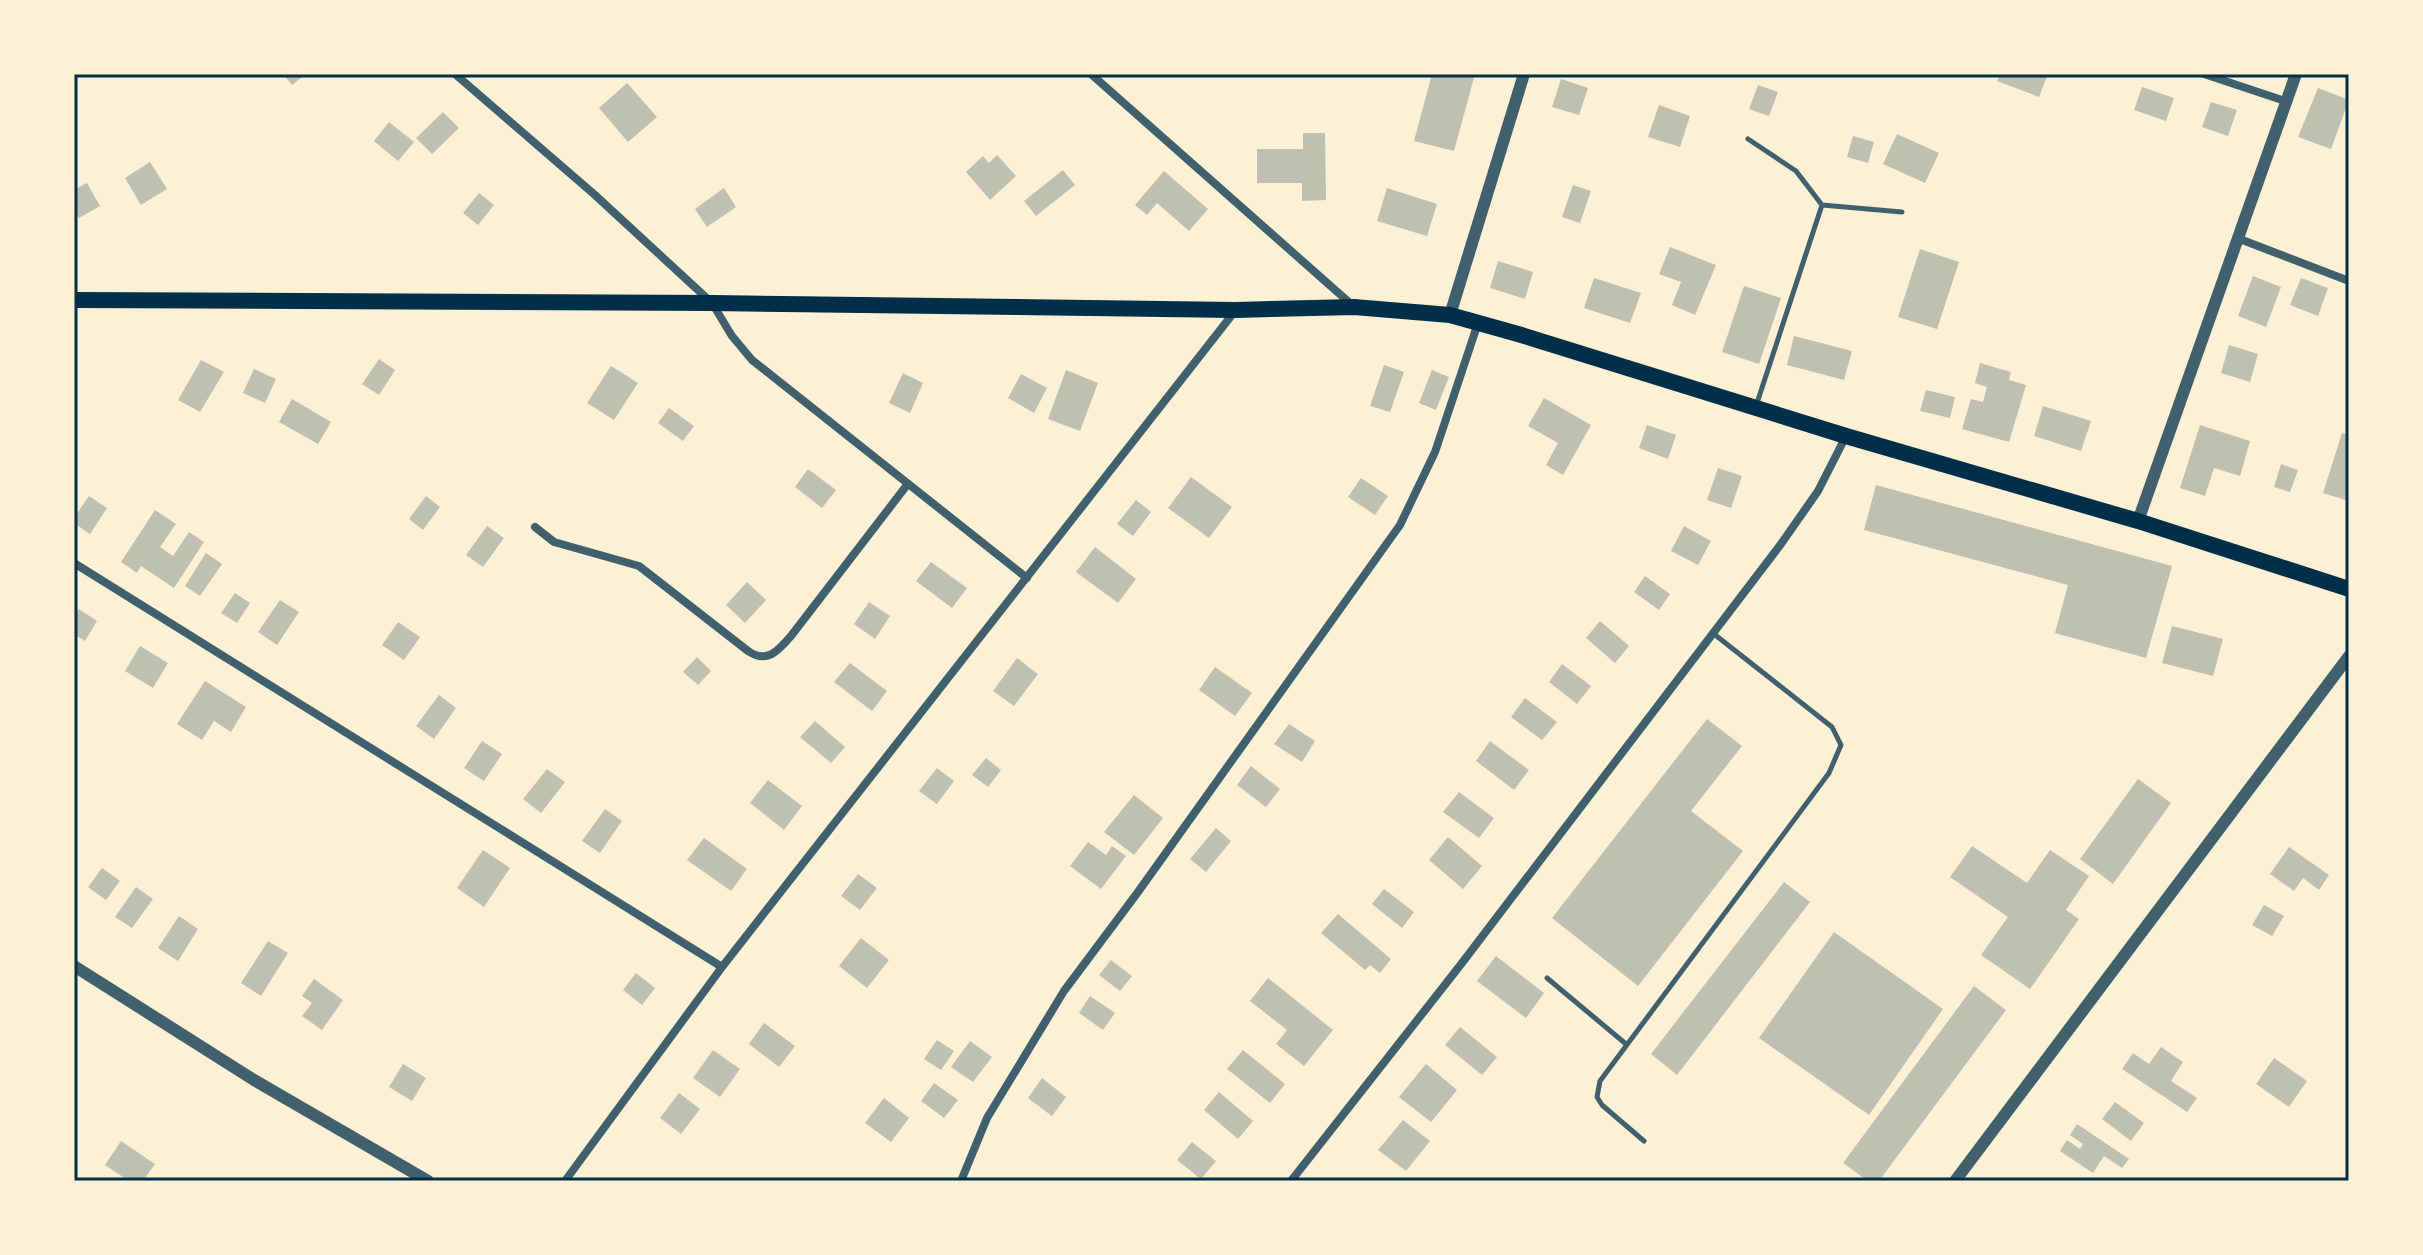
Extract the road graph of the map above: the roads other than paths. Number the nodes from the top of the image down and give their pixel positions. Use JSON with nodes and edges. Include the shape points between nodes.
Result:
{"nodes":[{"id":1,"x":455,"y":74,"type":"edge"},
{"id":2,"x":1091,"y":74,"type":"edge"},
{"id":3,"x":1524,"y":74,"type":"edge"},
{"id":4,"x":2204,"y":74,"type":"edge"},
{"id":5,"x":2296,"y":74,"type":"edge"},
{"id":6,"x":2285,"y":101,"type":"junction"},
{"id":7,"x":1748,"y":139,"type":"dead end"},
{"id":8,"x":1822,"y":205,"type":"junction"},
{"id":9,"x":1902,"y":212,"type":"dead end"},
{"id":10,"x":2237,"y":238,"type":"junction"},
{"id":11,"x":2349,"y":281,"type":"edge"},
{"id":12,"x":74,"y":300,"type":"edge"},
{"id":13,"x":712,"y":303,"type":"junction"},
{"id":14,"x":1354,"y":307,"type":"junction"},
{"id":15,"x":1235,"y":310,"type":"junction"},
{"id":16,"x":1450,"y":315,"type":"junction"},
{"id":17,"x":1478,"y":323,"type":"junction"},
{"id":18,"x":1755,"y":408,"type":"junction"},
{"id":19,"x":1846,"y":436,"type":"junction"},
{"id":20,"x":907,"y":485,"type":"junction"},
{"id":21,"x":2138,"y":521,"type":"junction"},
{"id":22,"x":535,"y":527,"type":"dead end"},
{"id":23,"x":74,"y":563,"type":"edge"},
{"id":24,"x":1027,"y":578,"type":"junction"},
{"id":25,"x":2349,"y":589,"type":"edge"},
{"id":26,"x":1714,"y":634,"type":"junction"},
{"id":27,"x":2349,"y":656,"type":"edge"},
{"id":28,"x":74,"y":966,"type":"edge"},
{"id":29,"x":722,"y":967,"type":"junction"},
{"id":30,"x":1547,"y":978,"type":"dead end"},
{"id":31,"x":1626,"y":1044,"type":"junction"},
{"id":32,"x":1644,"y":1141,"type":"dead end"},
{"id":33,"x":428,"y":1181,"type":"edge"},
{"id":34,"x":565,"y":1181,"type":"edge"},
{"id":35,"x":961,"y":1181,"type":"edge"},
{"id":36,"x":1291,"y":1181,"type":"edge"},
{"id":37,"x":1955,"y":1181,"type":"edge"}],
"edges":[{"from":1,"to":13,"type":"street"},
{"from":2,"to":14,"type":"street"},
{"from":3,"to":16,"type":"street"},
{"from":4,"to":6,"type":"street"},
{"from":5,"to":6,"type":"street"},
{"from":6,"to":10,"type":"street"},
{"from":7,"to":8,"type":"lane","via":[[1796,171]]},
{"from":8,"to":9,"type":"lane"},
{"from":8,"to":18,"type":"lane"},
{"from":10,"to":11,"type":"street"},
{"from":10,"to":21,"type":"street"},
{"from":12,"to":13,"type":"main road"},
{"from":13,"to":15,"type":"main road"},
{"from":13,"to":20,"type":"street","via":[[752,360]]},
{"from":14,"to":15,"type":"main road"},
{"from":14,"to":16,"type":"main road"},
{"from":15,"to":24,"type":"street"},
{"from":16,"to":17,"type":"main road"},
{"from":17,"to":18,"type":"main road"},
{"from":17,"to":35,"type":"street","via":[[1435,452],[1400,525],[1064,991],[987,1118]]},
{"from":18,"to":19,"type":"main road"},
{"from":19,"to":21,"type":"main road"},
{"from":19,"to":26,"type":"street","via":[[1818,491]]},
{"from":20,"to":22,"type":"street","via":[[780,649],[768,657],[748,651],[639,566],[554,542]]},
{"from":20,"to":24,"type":"street"},
{"from":21,"to":25,"type":"main road"},
{"from":23,"to":29,"type":"street"},
{"from":24,"to":29,"type":"street"},
{"from":26,"to":31,"type":"lane","via":[[1832,727],[1841,745],[1829,773]]},
{"from":26,"to":36,"type":"street"},
{"from":27,"to":37,"type":"street"},
{"from":28,"to":33,"type":"street"},
{"from":29,"to":34,"type":"street"},
{"from":30,"to":31,"type":"lane"},
{"from":31,"to":32,"type":"lane","via":[[1600,1081],[1597,1097]]}]}
